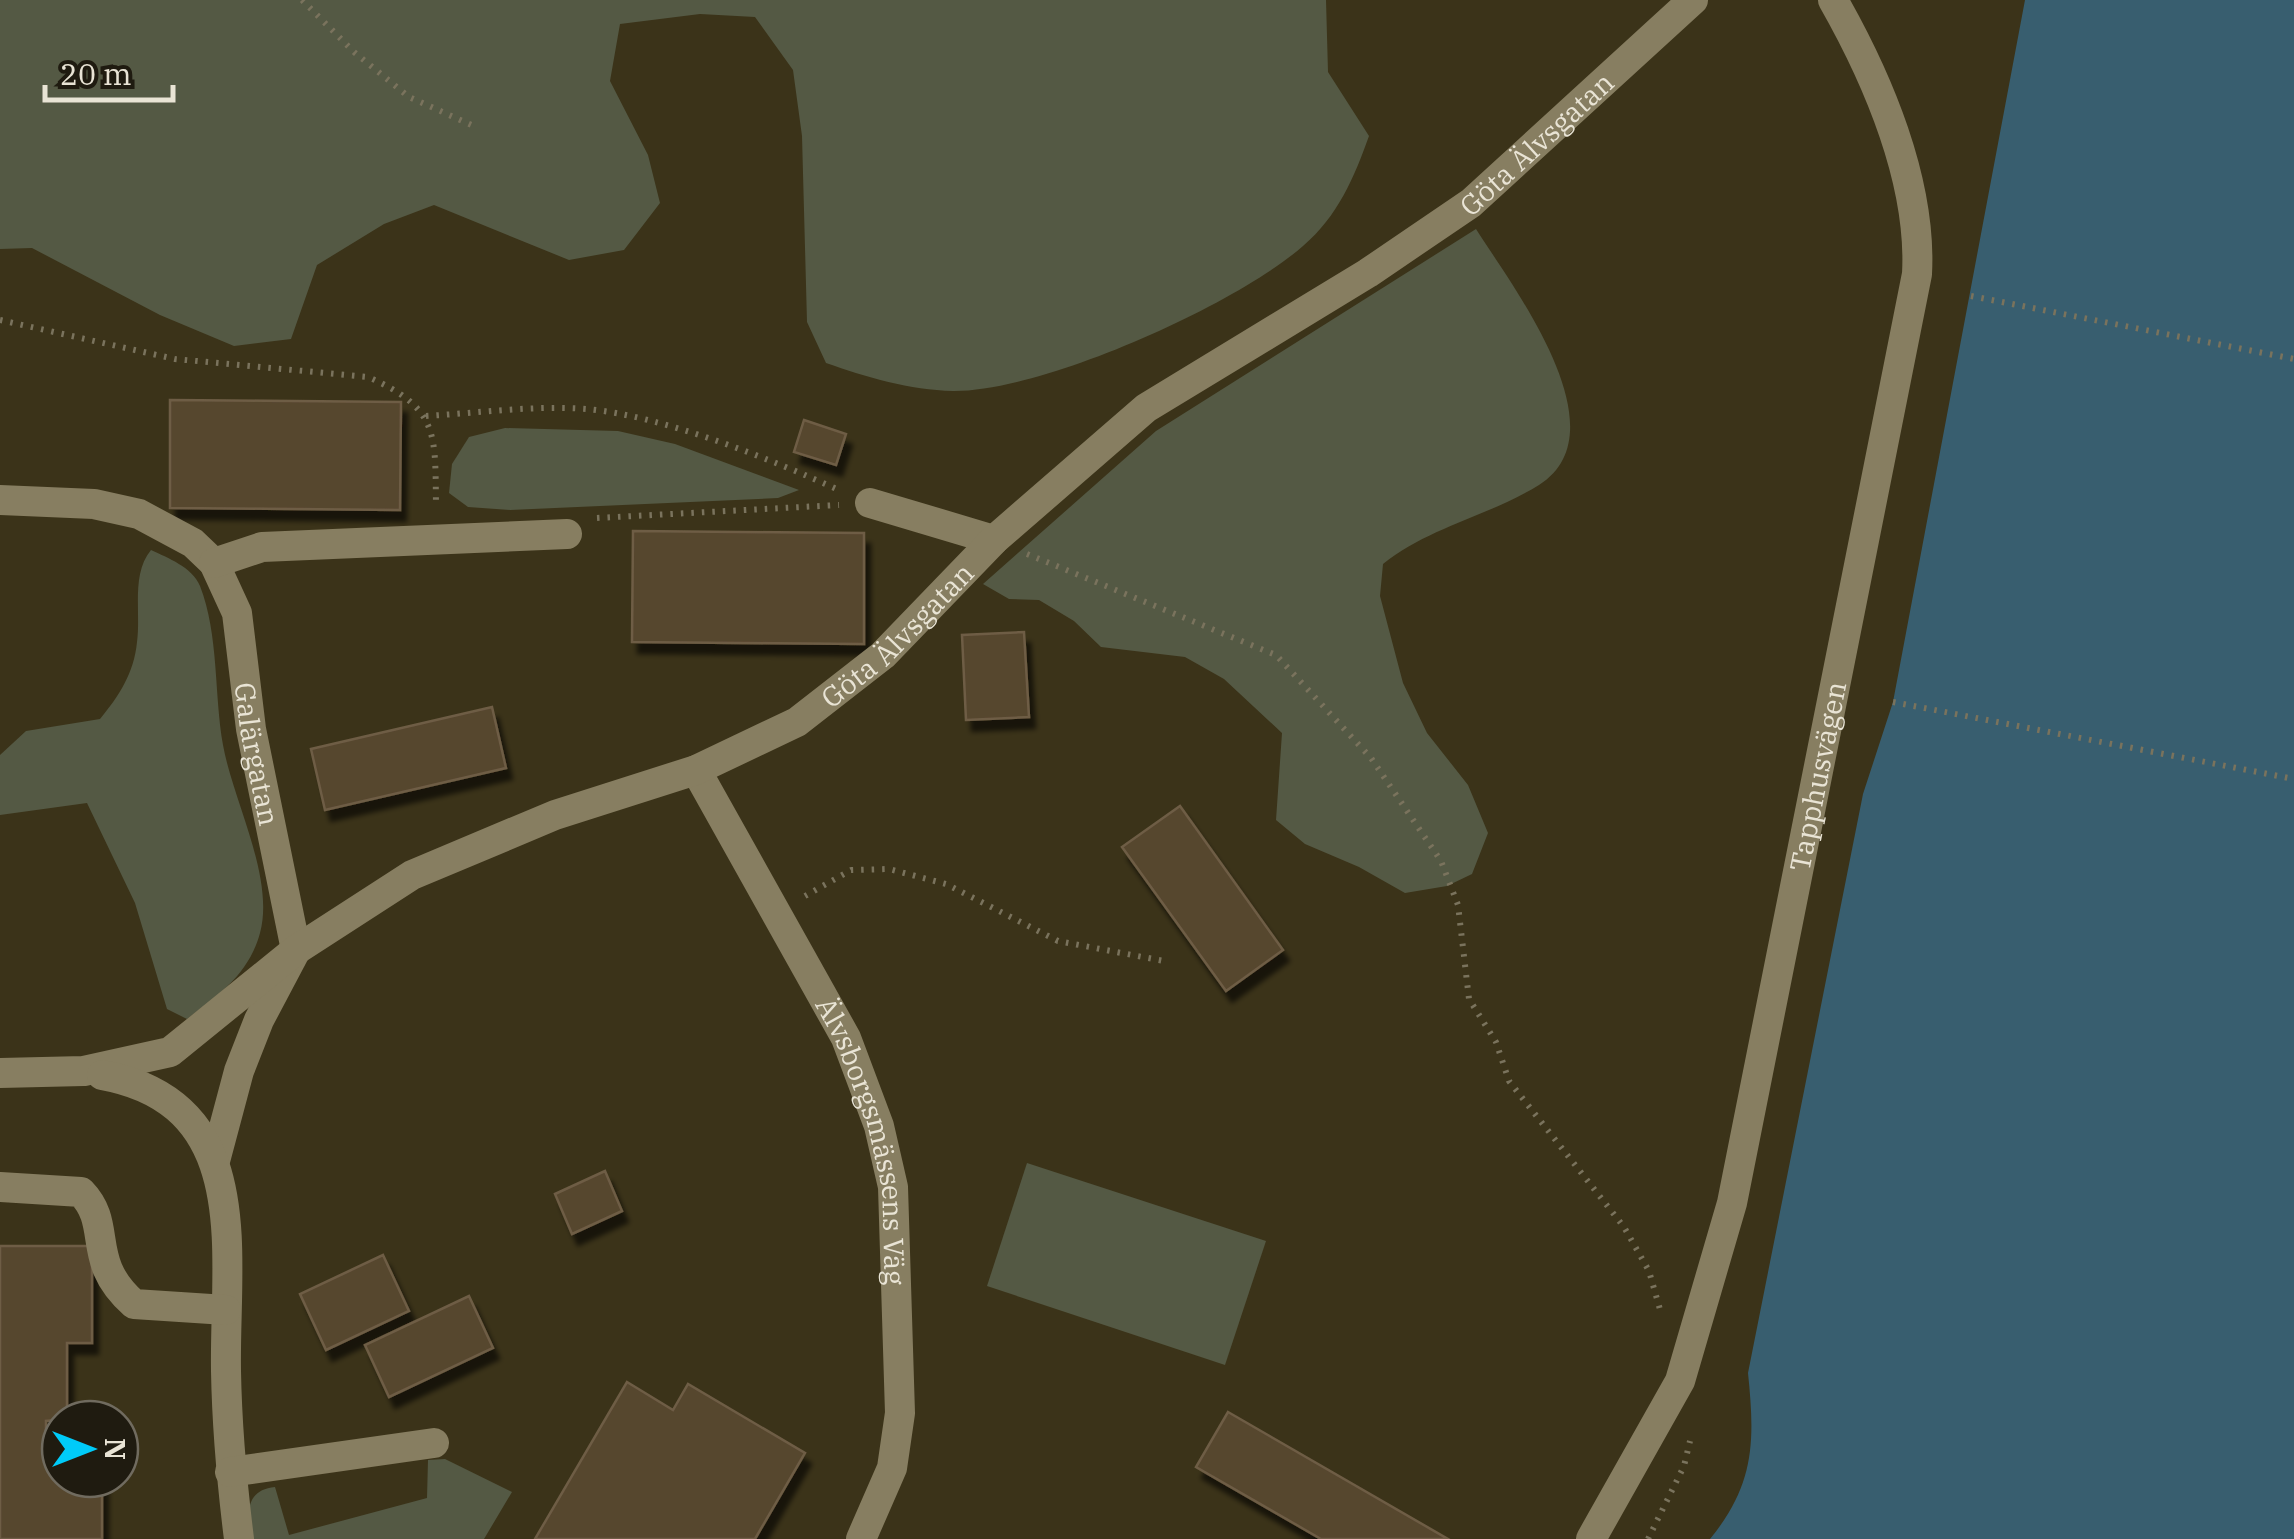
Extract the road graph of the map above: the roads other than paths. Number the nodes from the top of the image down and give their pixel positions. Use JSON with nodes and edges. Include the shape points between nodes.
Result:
{"nodes":[{"id":1,"x":1693,"y":0,"type":"edge"},
{"id":2,"x":1832,"y":0,"type":"edge"},
{"id":3,"x":0,"y":500,"type":"edge"},
{"id":4,"x":870,"y":503,"type":"road end"},
{"id":5,"x":567,"y":534,"type":"road end"},
{"id":6,"x":994,"y":540,"type":"junction"},
{"id":7,"x":214,"y":563,"type":"junction"},
{"id":8,"x":696,"y":770,"type":"junction"},
{"id":9,"x":296,"y":950,"type":"junction"},
{"id":10,"x":84,"y":1072,"type":"junction"},
{"id":11,"x":0,"y":1073,"type":"edge"},
{"id":12,"x":216,"y":1161,"type":"junction"},
{"id":13,"x":0,"y":1187,"type":"edge"},
{"id":14,"x":226,"y":1310,"type":"junction"},
{"id":15,"x":434,"y":1443,"type":"dead end"},
{"id":16,"x":230,"y":1472,"type":"junction"},
{"id":17,"x":239,"y":1539,"type":"edge"},
{"id":18,"x":861,"y":1539,"type":"edge"},
{"id":19,"x":1591,"y":1539,"type":"edge"}],
"edges":[{"from":1,"to":6,"type":"lane","name":"Göta Älvsgatan","via":[[1471,203],[1146,408]]},
{"from":2,"to":19,"type":"lane","name":"Tapphusvägen","via":[[1912,188],[1920,236],[1917,274],[1732,1203],[1680,1381]]},
{"from":3,"to":7,"type":"lane","name":"Galärgatan","via":[[94,504],[138,514],[193,542]]},
{"from":4,"to":6,"type":"lane"},
{"from":5,"to":7,"type":"lane","via":[[262,547]]},
{"from":6,"to":8,"type":"lane","name":"Göta Älvsgatan","via":[[835,695],[758,743]]},
{"from":7,"to":9,"type":"lane","name":"Galärgatan","via":[[236,613],[251,729]]},
{"from":8,"to":9,"type":"lane","name":"Göta Älvsgatan","via":[[443,860]]},
{"from":8,"to":18,"type":"lane","name":"Älvsborgsmässens Väg","via":[[846,1038],[879,1126],[893,1188],[900,1414],[892,1468]]},
{"from":9,"to":10,"type":"lane","name":"Göta Älvsgatan","via":[[170,1052]]},
{"from":9,"to":12,"type":"lane","via":[[239,1072]]},
{"from":10,"to":11,"type":"lane","name":"Göta Älvsgatan"},
{"from":10,"to":12,"type":"lane","via":[[133,1080],[168,1098],[194,1123]]},
{"from":12,"to":14,"type":"lane","via":[[227,1216]]},
{"from":13,"to":14,"type":"lane","via":[[81,1192],[94,1205],[108,1276],[134,1304]]},
{"from":14,"to":16,"type":"lane"},
{"from":15,"to":16,"type":"lane"},
{"from":16,"to":17,"type":"lane"}]}
